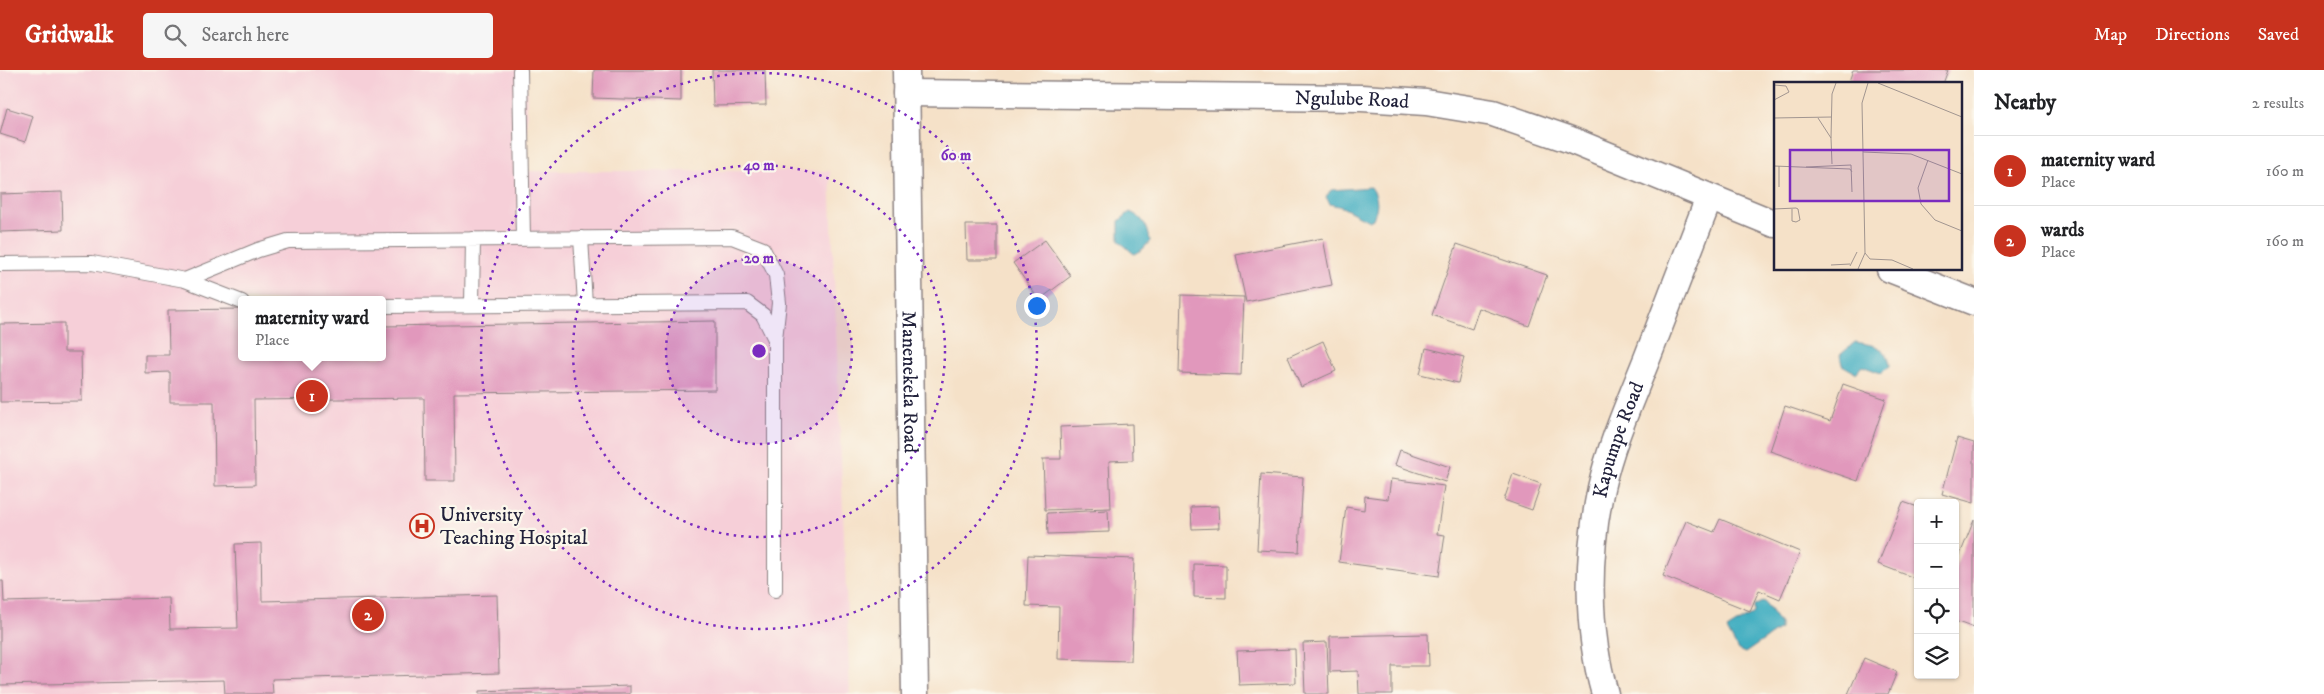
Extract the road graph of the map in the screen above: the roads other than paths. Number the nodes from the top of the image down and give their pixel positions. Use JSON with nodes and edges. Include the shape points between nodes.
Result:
{"nodes":[{"id":1,"x":520,"y":70,"type":"edge"},
{"id":2,"x":906,"y":81,"type":"edge"},
{"id":3,"x":1709,"y":198,"type":"junction"},
{"id":4,"x":1774,"y":224,"type":"edge"},
{"id":5,"x":581,"y":238,"type":"junction"},
{"id":6,"x":473,"y":239,"type":"junction"},
{"id":7,"x":523,"y":239,"type":"junction"},
{"id":8,"x":0,"y":264,"type":"edge"},
{"id":9,"x":1893,"y":270,"type":"edge"},
{"id":10,"x":185,"y":280,"type":"junction"},
{"id":11,"x":238,"y":300,"type":"edge"},
{"id":12,"x":1974,"y":302,"type":"edge"},
{"id":13,"x":585,"y":304,"type":"junction"},
{"id":14,"x":472,"y":305,"type":"junction"},
{"id":15,"x":386,"y":306,"type":"edge"},
{"id":16,"x":775,"y":339,"type":"junction"},
{"id":17,"x":775,"y":590,"type":"dead end"},
{"id":18,"x":915,"y":694,"type":"edge"},
{"id":19,"x":1605,"y":694,"type":"edge"}],
"edges":[{"from":1,"to":7,"type":"lane"},
{"from":2,"to":3,"type":"street","name":"Ngulube Road","via":[[1426,102],[1503,116],[1568,138]]},
{"from":2,"to":18,"type":"street","name":"Manenekela Road"},
{"from":3,"to":4,"type":"street","name":"Ngulube Road"},
{"from":3,"to":19,"type":"street","name":"Kapumpe Road","via":[[1621,426],[1602,487],[1592,540],[1590,605],[1599,674]]},
{"from":5,"to":7,"type":"lane"},
{"from":5,"to":13,"type":"lane"},
{"from":5,"to":16,"type":"lane","via":[[732,237],[763,249],[776,275],[779,303]]},
{"from":6,"to":7,"type":"lane"},
{"from":6,"to":10,"type":"lane","via":[[288,241]]},
{"from":6,"to":14,"type":"lane"},
{"from":8,"to":10,"type":"lane","via":[[92,263]]},
{"from":9,"to":12,"type":"street"},
{"from":10,"to":11,"type":"lane"},
{"from":13,"to":14,"type":"lane"},
{"from":13,"to":16,"type":"lane","via":[[747,303],[763,315]]},
{"from":14,"to":15,"type":"lane"},
{"from":16,"to":17,"type":"lane"}]}
